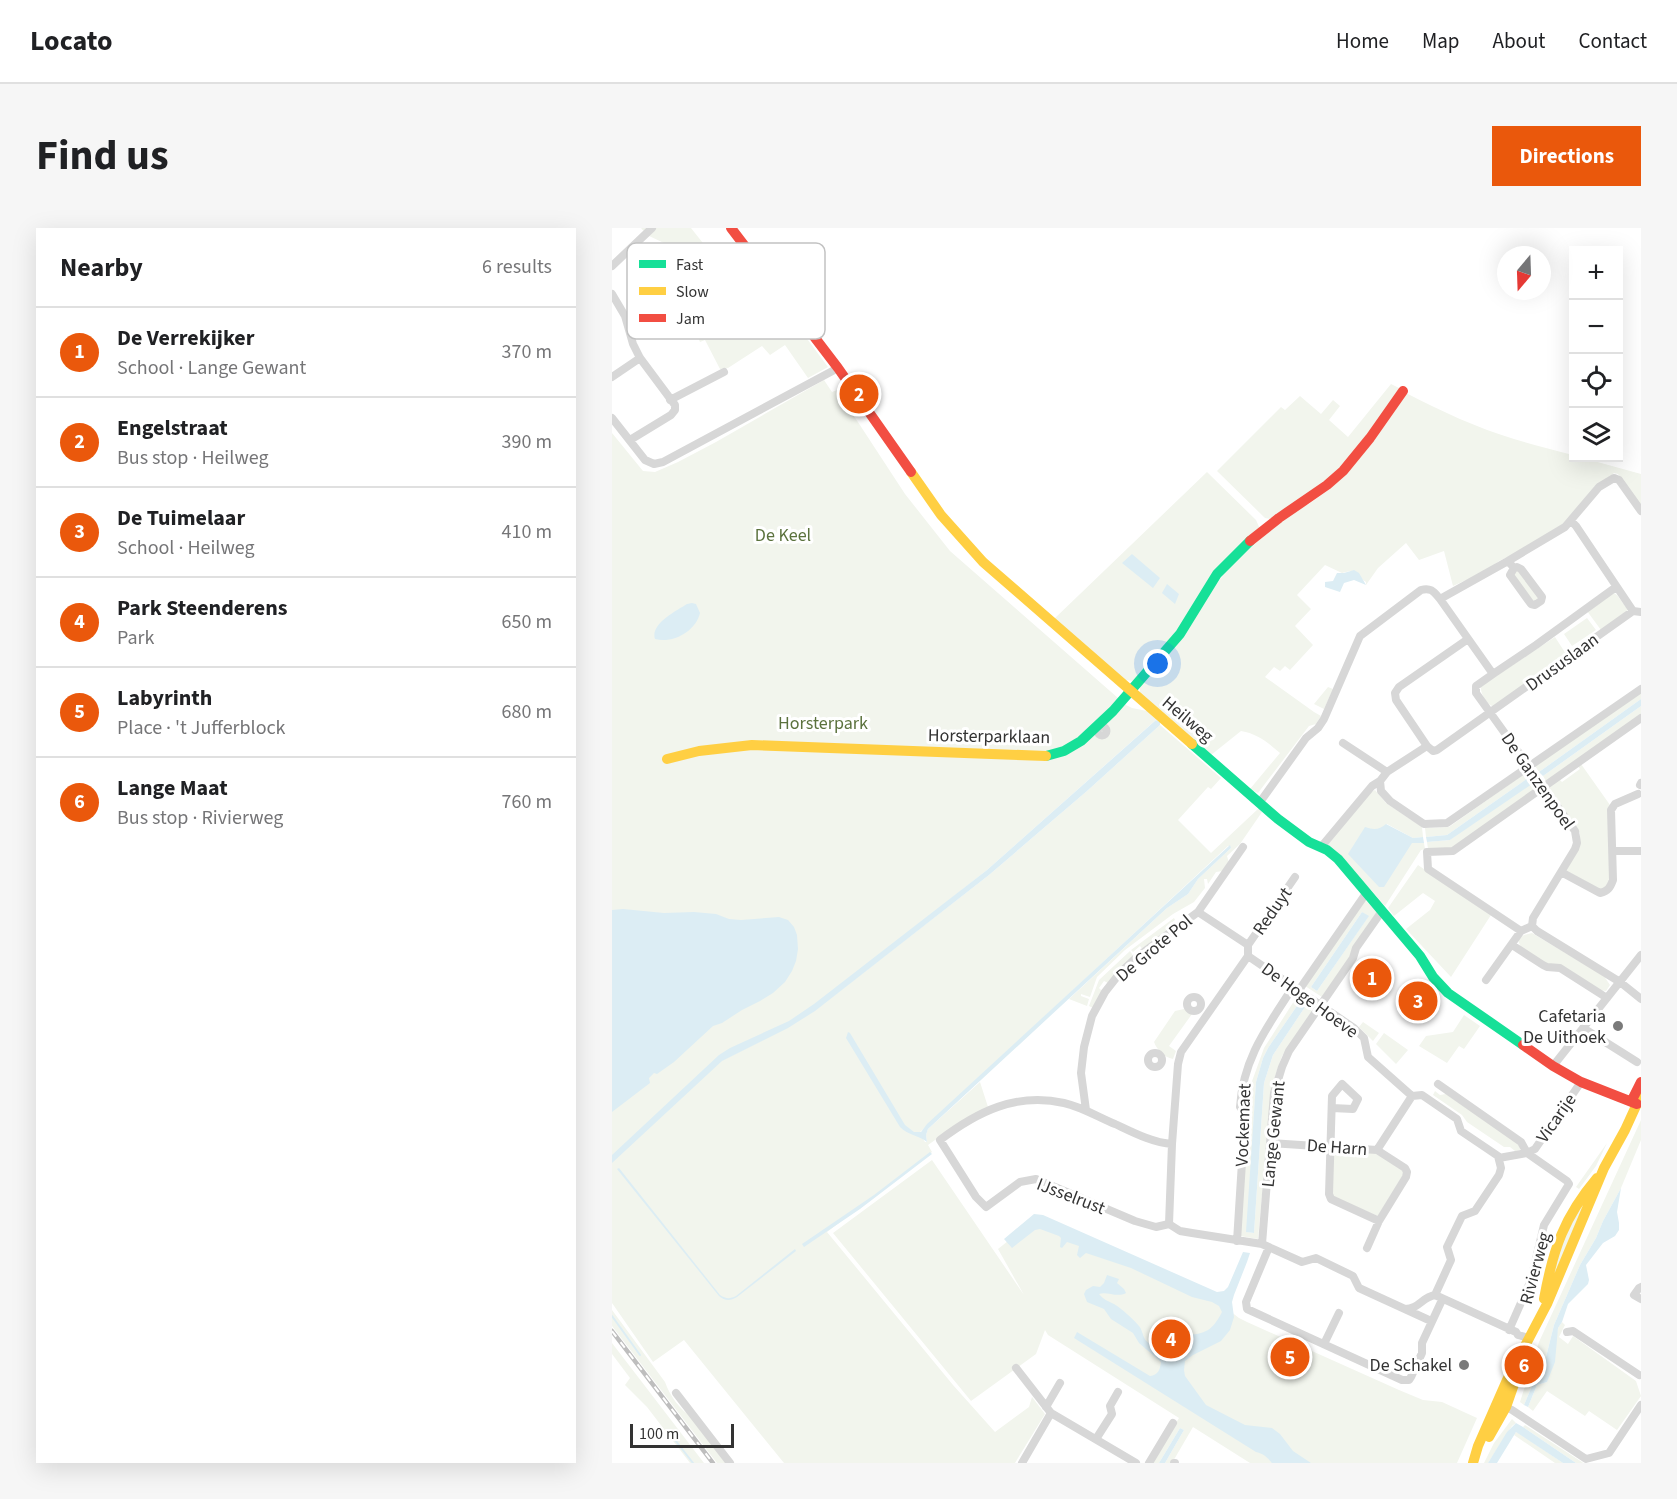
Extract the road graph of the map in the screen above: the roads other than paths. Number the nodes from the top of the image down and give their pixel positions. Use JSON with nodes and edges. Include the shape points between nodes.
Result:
{"nodes":[{"id":1,"x":652,"y":228,"type":"edge"},
{"id":2,"x":731,"y":228,"type":"edge"},
{"id":3,"x":636,"y":243,"type":"edge"},
{"id":4,"x":742,"y":243,"type":"edge"},
{"id":5,"x":627,"y":252,"type":"edge"},
{"id":6,"x":612,"y":266,"type":"edge"},
{"id":7,"x":612,"y":294,"type":"edge"},
{"id":8,"x":627,"y":322,"type":"edge"},
{"id":9,"x":632,"y":339,"type":"edge"},
{"id":10,"x":816,"y":339,"type":"edge"},
{"id":11,"x":640,"y":358,"type":"junction"},
{"id":12,"x":838,"y":368,"type":"junction"},
{"id":13,"x":724,"y":372,"type":"dead end"},
{"id":14,"x":612,"y":377,"type":"edge"},
{"id":15,"x":1403,"y":391,"type":"dead end"},
{"id":16,"x":670,"y":400,"type":"junction"},
{"id":17,"x":612,"y":418,"type":"edge"},
{"id":18,"x":632,"y":438,"type":"junction"},
{"id":19,"x":1641,"y":511,"type":"edge"},
{"id":20,"x":1570,"y":521,"type":"junction"},
{"id":21,"x":1508,"y":561,"type":"junction"},
{"id":22,"x":1514,"y":568,"type":"junction"},
{"id":23,"x":1616,"y":586,"type":"junction"},
{"id":24,"x":1440,"y":599,"type":"junction"},
{"id":25,"x":1637,"y":611,"type":"edge"},
{"id":26,"x":1468,"y":639,"type":"junction"},
{"id":27,"x":1493,"y":674,"type":"junction"},
{"id":28,"x":1641,"y":689,"type":"edge"},
{"id":29,"x":1131,"y":691,"type":"junction"},
{"id":30,"x":1490,"y":713,"type":"junction"},
{"id":31,"x":1641,"y":718,"type":"edge"},
{"id":32,"x":1344,"y":743,"type":"dead end"},
{"id":33,"x":1427,"y":746,"type":"junction"},
{"id":34,"x":667,"y":759,"type":"dead end"},
{"id":35,"x":1529,"y":767,"type":"junction"},
{"id":36,"x":1387,"y":772,"type":"junction"},
{"id":37,"x":1380,"y":781,"type":"junction"},
{"id":38,"x":1543,"y":786,"type":"junction"},
{"id":39,"x":1638,"y":794,"type":"dead end"},
{"id":40,"x":1260,"y":802,"type":"junction"},
{"id":41,"x":1243,"y":847,"type":"dead end"},
{"id":42,"x":1321,"y":847,"type":"junction"},
{"id":43,"x":1613,"y":851,"type":"junction"},
{"id":44,"x":1641,"y":851,"type":"edge"},
{"id":45,"x":1561,"y":872,"type":"junction"},
{"id":46,"x":1295,"y":877,"type":"dead end"},
{"id":47,"x":1367,"y":891,"type":"junction"},
{"id":48,"x":1382,"y":911,"type":"junction"},
{"id":49,"x":1198,"y":912,"type":"junction"},
{"id":50,"x":1532,"y":926,"type":"junction"},
{"id":51,"x":1521,"y":931,"type":"junction"},
{"id":52,"x":1248,"y":945,"type":"junction"},
{"id":53,"x":1512,"y":945,"type":"junction"},
{"id":54,"x":1641,"y":955,"type":"edge"},
{"id":55,"x":1248,"y":956,"type":"junction"},
{"id":56,"x":1486,"y":980,"type":"dead end"},
{"id":57,"x":1620,"y":982,"type":"junction"},
{"id":58,"x":1296,"y":989,"type":"junction"},
{"id":59,"x":1607,"y":998,"type":"junction"},
{"id":60,"x":1641,"y":999,"type":"edge"},
{"id":61,"x":1320,"y":1005,"type":"junction"},
{"id":62,"x":1583,"y":1028,"type":"junction"},
{"id":63,"x":1162,"y":1062,"type":"dead end"},
{"id":64,"x":1636,"y":1062,"type":"dead end"},
{"id":65,"x":1178,"y":1064,"type":"junction"},
{"id":66,"x":1553,"y":1066,"type":"junction"},
{"id":67,"x":1581,"y":1082,"type":"junction"},
{"id":68,"x":1641,"y":1082,"type":"edge"},
{"id":69,"x":1438,"y":1084,"type":"dead end"},
{"id":70,"x":1412,"y":1096,"type":"junction"},
{"id":71,"x":1637,"y":1102,"type":"edge"},
{"id":72,"x":1332,"y":1108,"type":"dead end"},
{"id":73,"x":1086,"y":1110,"type":"junction"},
{"id":74,"x":1270,"y":1143,"type":"junction"},
{"id":75,"x":1172,"y":1144,"type":"junction"},
{"id":76,"x":1330,"y":1146,"type":"junction"},
{"id":77,"x":1377,"y":1150,"type":"junction"},
{"id":78,"x":1527,"y":1153,"type":"junction"},
{"id":79,"x":1499,"y":1158,"type":"junction"},
{"id":80,"x":1379,"y":1221,"type":"junction"},
{"id":81,"x":1169,"y":1224,"type":"junction"},
{"id":82,"x":1237,"y":1241,"type":"junction"},
{"id":83,"x":1266,"y":1245,"type":"junction"},
{"id":84,"x":1367,"y":1248,"type":"dead end"},
{"id":85,"x":1641,"y":1287,"type":"edge"},
{"id":86,"x":1439,"y":1298,"type":"junction"},
{"id":87,"x":1641,"y":1299,"type":"edge"},
{"id":88,"x":1404,"y":1309,"type":"junction"},
{"id":89,"x":1339,"y":1313,"type":"dead end"},
{"id":90,"x":1431,"y":1321,"type":"junction"},
{"id":91,"x":1509,"y":1330,"type":"junction"},
{"id":92,"x":1567,"y":1332,"type":"dead end"},
{"id":93,"x":1527,"y":1342,"type":"junction"},
{"id":94,"x":1324,"y":1344,"type":"junction"},
{"id":95,"x":1016,"y":1368,"type":"dead end"},
{"id":96,"x":1640,"y":1376,"type":"edge"},
{"id":97,"x":1060,"y":1383,"type":"dead end"},
{"id":98,"x":1118,"y":1392,"type":"dead end"},
{"id":99,"x":676,"y":1393,"type":"dead end"},
{"id":100,"x":1502,"y":1405,"type":"junction"},
{"id":101,"x":1641,"y":1405,"type":"edge"},
{"id":102,"x":1049,"y":1410,"type":"junction"},
{"id":103,"x":1173,"y":1423,"type":"dead end"},
{"id":104,"x":1096,"y":1439,"type":"junction"},
{"id":105,"x":1475,"y":1459,"type":"edge"},
{"id":106,"x":1587,"y":1461,"type":"edge"},
{"id":107,"x":730,"y":1463,"type":"edge"},
{"id":108,"x":1022,"y":1463,"type":"edge"},
{"id":109,"x":1136,"y":1463,"type":"edge"},
{"id":110,"x":1149,"y":1463,"type":"edge"}],
"edges":[{"from":1,"to":3,"type":"street"},
{"from":2,"to":4,"type":"street","name":"Heilweg"},
{"from":5,"to":6,"type":"street"},
{"from":7,"to":8,"type":"street"},
{"from":9,"to":11,"type":"street"},
{"from":10,"to":12,"type":"street","name":"Heilweg"},
{"from":11,"to":14,"type":"street"},
{"from":11,"to":16,"type":"street"},
{"from":12,"to":18,"type":"street","via":[[663,462],[645,460]]},
{"from":12,"to":29,"type":"street","name":"Heilweg","via":[[961,539]]},
{"from":13,"to":16,"type":"street"},
{"from":15,"to":29,"type":"street","name":"Horsterparklaan","via":[[1350,465],[1320,492],[1253,539],[1223,567],[1188,624]]},
{"from":16,"to":18,"type":"street","via":[[675,405],[671,415]]},
{"from":17,"to":18,"type":"street"},
{"from":19,"to":20,"type":"street","via":[[1614,478],[1599,487]]},
{"from":20,"to":21,"type":"street"},
{"from":20,"to":23,"type":"street"},
{"from":21,"to":22,"type":"street"},
{"from":21,"to":24,"type":"street"},
{"from":22,"to":22,"type":"street","via":[[1521,569],[1542,597],[1539,604],[1531,604],[1510,575]]},
{"from":23,"to":25,"type":"street"},
{"from":23,"to":27,"type":"street","name":"Drususlaan"},
{"from":24,"to":26,"type":"street"},
{"from":24,"to":40,"type":"street","via":[[1427,588],[1421,590],[1360,636],[1324,719]]},
{"from":25,"to":30,"type":"street","name":"Drususlaan"},
{"from":26,"to":27,"type":"street"},
{"from":26,"to":33,"type":"street","via":[[1395,693]]},
{"from":27,"to":30,"type":"street","name":"De Ganzenpoel","via":[[1476,686],[1476,693]]},
{"from":28,"to":35,"type":"street"},
{"from":29,"to":34,"type":"street","name":"Horsterparklaan","via":[[1083,739],[1054,755],[752,746],[725,747]]},
{"from":29,"to":40,"type":"street","name":"Heilweg"},
{"from":30,"to":33,"type":"street","name":"Drususlaan","via":[[1437,750]]},
{"from":30,"to":35,"type":"street","name":"De Ganzenpoel"},
{"from":31,"to":38,"type":"street"},
{"from":32,"to":36,"type":"street"},
{"from":33,"to":36,"type":"street"},
{"from":35,"to":37,"type":"street","via":[[1447,823],[1424,825],[1390,801],[1381,791]]},
{"from":35,"to":38,"type":"street","name":"De Ganzenpoel"},
{"from":36,"to":37,"type":"street"},
{"from":37,"to":42,"type":"street"},
{"from":38,"to":45,"type":"street","name":"De Ganzenpoel","via":[[1575,831],[1575,849]]},
{"from":38,"to":51,"type":"street","via":[[1453,851],[1426,852],[1428,869]]},
{"from":39,"to":43,"type":"street","via":[[1611,810]]},
{"from":40,"to":42,"type":"street","name":"Heilweg","via":[[1309,842]]},
{"from":41,"to":49,"type":"street"},
{"from":42,"to":47,"type":"street","name":"Heilweg","via":[[1338,859]]},
{"from":43,"to":44,"type":"street"},
{"from":43,"to":45,"type":"street","via":[[1613,880],[1605,892]]},
{"from":45,"to":50,"type":"street","name":"De Ganzenpoel"},
{"from":46,"to":52,"type":"street","name":"Reduyt"},
{"from":47,"to":48,"type":"street","name":"Heilweg"},
{"from":47,"to":58,"type":"street","name":"Vockemaet"},
{"from":48,"to":61,"type":"street","name":"Lange Gewant"},
{"from":48,"to":66,"type":"street","name":"Heilweg","via":[[1448,993]]},
{"from":49,"to":52,"type":"street","name":"De Grote Pol"},
{"from":49,"to":73,"type":"street","name":"De Grote Pol","via":[[1137,957],[1105,992],[1092,1016],[1084,1047],[1081,1072]]},
{"from":50,"to":51,"type":"street"},
{"from":50,"to":57,"type":"street"},
{"from":51,"to":53,"type":"street"},
{"from":52,"to":55,"type":"street","name":"De Hoge Hoeve"},
{"from":53,"to":56,"type":"street"},
{"from":53,"to":59,"type":"street","via":[[1547,968],[1560,968]]},
{"from":54,"to":57,"type":"street"},
{"from":55,"to":58,"type":"street","name":"De Hoge Hoeve"},
{"from":55,"to":65,"type":"street","name":"De Hoge Hoeve","via":[[1204,1010]]},
{"from":57,"to":59,"type":"street"},
{"from":57,"to":60,"type":"street"},
{"from":58,"to":61,"type":"street","name":"De Hoge Hoeve"},
{"from":58,"to":82,"type":"street","name":"Vockemaet","via":[[1255,1047],[1242,1083],[1240,1107],[1245,1115]]},
{"from":59,"to":62,"type":"street"},
{"from":61,"to":70,"type":"street","name":"De Hoge Hoeve","via":[[1354,1028],[1364,1038],[1368,1057]]},
{"from":61,"to":74,"type":"street","name":"Lange Gewant","via":[[1289,1051],[1278,1078]]},
{"from":62,"to":64,"type":"street"},
{"from":62,"to":66,"type":"street"},
{"from":63,"to":65,"type":"street"},
{"from":65,"to":75,"type":"street","name":"De Hoge Hoeve"},
{"from":66,"to":67,"type":"street","name":"Heilweg"},
{"from":67,"to":71,"type":"street","name":"Heilweg"},
{"from":67,"to":78,"type":"street","name":"Vicarije","via":[[1534,1149]]},
{"from":68,"to":71,"type":"street","name":"Rivierweg"},
{"from":69,"to":78,"type":"street","via":[[1521,1142]]},
{"from":70,"to":77,"type":"street","name":"De Harn"},
{"from":70,"to":79,"type":"street","name":"De Hoge Hoeve","via":[[1422,1095],[1457,1119],[1461,1131]]},
{"from":71,"to":93,"type":"street","name":"Rivierweg","via":[[1604,1168],[1566,1220],[1539,1317]]},
{"from":72,"to":76,"type":"street"},
{"from":73,"to":75,"type":"street","name":"IJsselrust"},
{"from":73,"to":81,"type":"street","name":"IJsselrust","via":[[1044,1100],[1015,1102],[969,1119],[940,1140],[986,1207],[1020,1182],[1036,1179],[1136,1221],[1156,1227]]},
{"from":74,"to":76,"type":"street","name":"De Harn"},
{"from":74,"to":83,"type":"street","name":"Lange Gewant"},
{"from":75,"to":81,"type":"street","name":"De Hoge Hoeve"},
{"from":76,"to":77,"type":"street","name":"De Harn"},
{"from":76,"to":80,"type":"street","via":[[1331,1199]]},
{"from":77,"to":80,"type":"street","via":[[1407,1172]]},
{"from":78,"to":79,"type":"street"},
{"from":78,"to":91,"type":"street","name":"Vicarije","via":[[1569,1184],[1544,1225],[1532,1280]]},
{"from":79,"to":86,"type":"street","via":[[1499,1175],[1475,1211],[1462,1216],[1448,1247],[1451,1260]]},
{"from":80,"to":84,"type":"street"},
{"from":81,"to":82,"type":"street","via":[[1180,1231]]},
{"from":82,"to":83,"type":"street"},
{"from":83,"to":88,"type":"street","via":[[1302,1262],[1316,1258],[1353,1276],[1359,1288]]},
{"from":83,"to":94,"type":"street","name":"Lange Gewant","via":[[1245,1302],[1247,1309]]},
{"from":85,"to":87,"type":"street","via":[[1634,1295]]},
{"from":86,"to":88,"type":"street","via":[[1427,1297],[1416,1307]]},
{"from":86,"to":90,"type":"street"},
{"from":86,"to":91,"type":"street"},
{"from":88,"to":90,"type":"street"},
{"from":89,"to":94,"type":"street"},
{"from":90,"to":94,"type":"street","via":[[1409,1380]]},
{"from":91,"to":93,"type":"street"},
{"from":92,"to":96,"type":"street","via":[[1573,1331]]},
{"from":93,"to":100,"type":"street","name":"Rivierweg","via":[[1518,1373]]},
{"from":95,"to":102,"type":"street"},
{"from":97,"to":102,"type":"street"},
{"from":98,"to":104,"type":"street","via":[[1110,1406],[1112,1414]]},
{"from":99,"to":107,"type":"street"},
{"from":100,"to":105,"type":"street","name":"Rivierweg"},
{"from":100,"to":106,"type":"street"},
{"from":101,"to":106,"type":"street","via":[[1609,1453]]},
{"from":102,"to":104,"type":"street"},
{"from":102,"to":108,"type":"street"},
{"from":103,"to":110,"type":"street"},
{"from":104,"to":109,"type":"street"}]}
